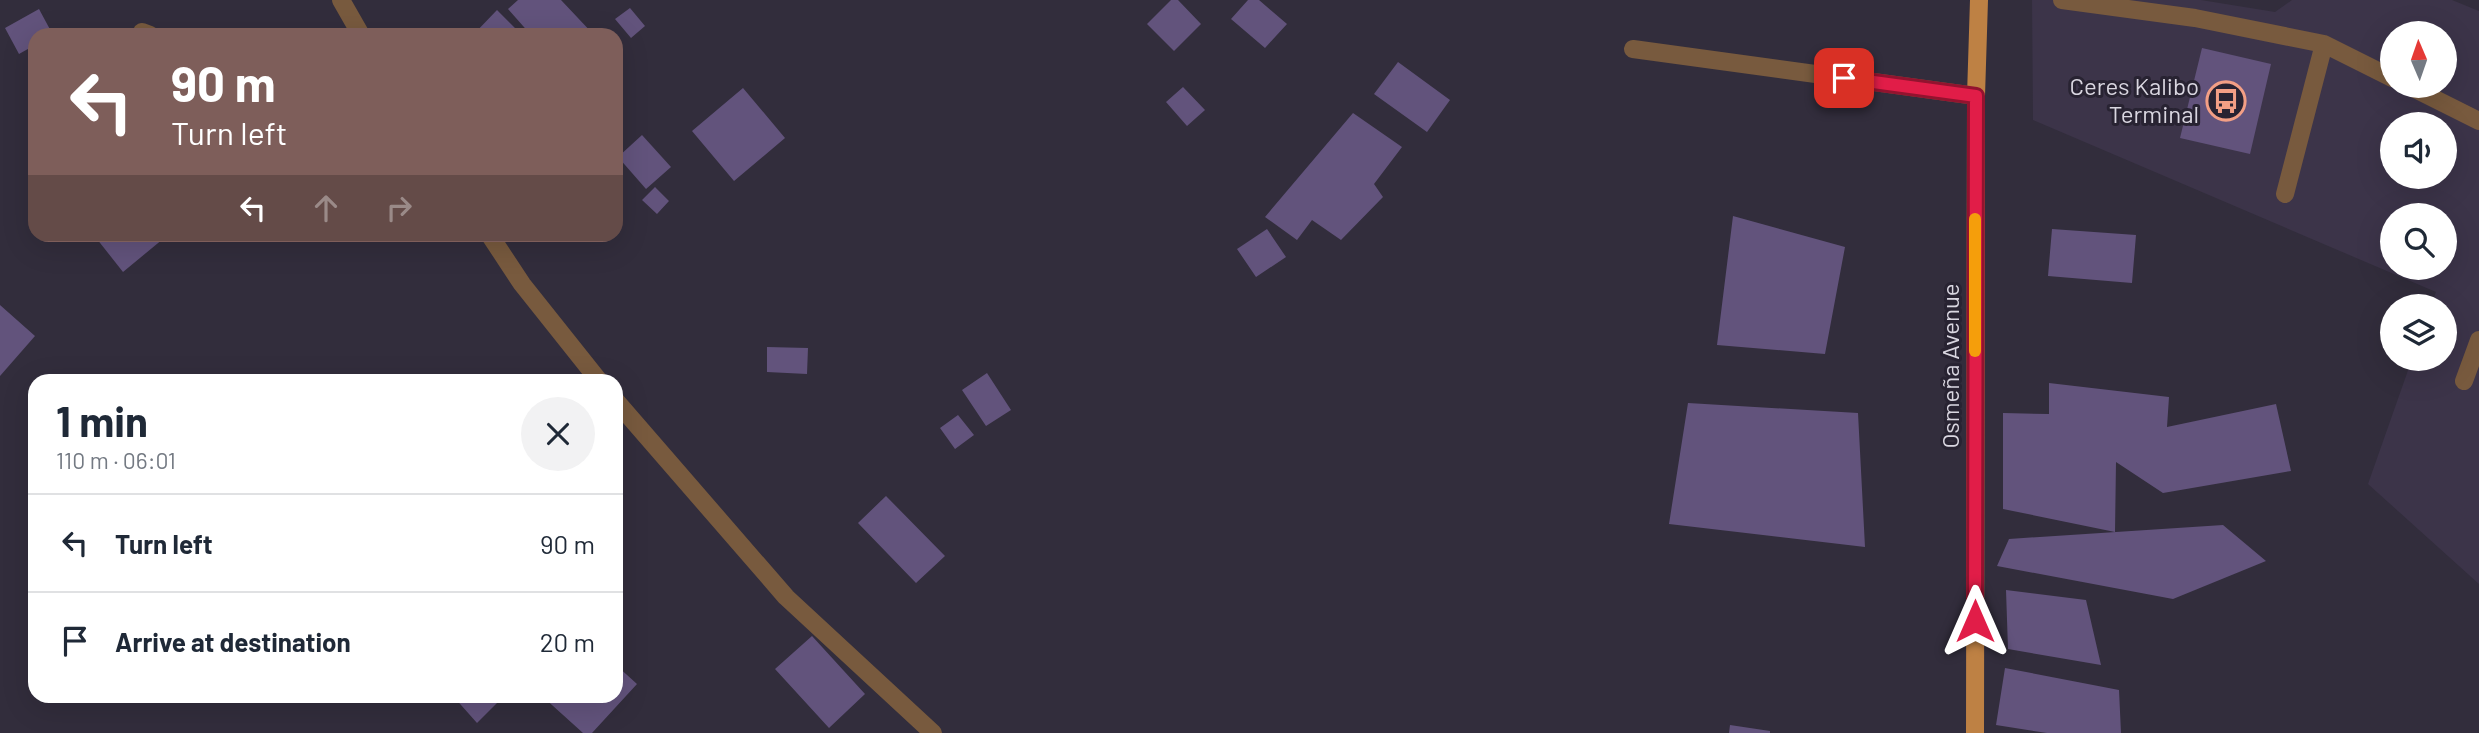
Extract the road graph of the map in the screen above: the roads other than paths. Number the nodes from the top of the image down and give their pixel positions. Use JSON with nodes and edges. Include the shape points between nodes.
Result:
{"nodes":[{"id":1,"x":341,"y":0,"type":"edge"},
{"id":2,"x":1979,"y":0,"type":"edge"},
{"id":3,"x":2062,"y":0,"type":"edge"},
{"id":4,"x":353,"y":28,"type":"edge"},
{"id":5,"x":2324,"y":44,"type":"junction"},
{"id":6,"x":1633,"y":49,"type":"dead end"},
{"id":7,"x":2380,"y":72,"type":"edge"},
{"id":8,"x":1976,"y":96,"type":"junction"},
{"id":9,"x":2433,"y":98,"type":"edge"},
{"id":10,"x":2479,"y":121,"type":"edge"},
{"id":11,"x":2285,"y":194,"type":"dead end"},
{"id":12,"x":494,"y":242,"type":"edge"},
{"id":13,"x":2479,"y":340,"type":"edge"},
{"id":14,"x":594,"y":374,"type":"edge"},
{"id":15,"x":2464,"y":381,"type":"dead end"},
{"id":16,"x":623,"y":409,"type":"edge"},
{"id":17,"x":933,"y":733,"type":"edge"},
{"id":18,"x":1975,"y":733,"type":"edge"}],
"edges":[{"from":1,"to":4,"type":"street"},
{"from":2,"to":8,"type":"main road","name":"Osmeña Avenue"},
{"from":3,"to":5,"type":"street","via":[[2195,18]]},
{"from":5,"to":7,"type":"street"},
{"from":5,"to":11,"type":"street"},
{"from":6,"to":8,"type":"street"},
{"from":8,"to":18,"type":"main road","name":"Osmeña Avenue"},
{"from":9,"to":10,"type":"street"},
{"from":12,"to":14,"type":"street"},
{"from":13,"to":15,"type":"street"},
{"from":16,"to":17,"type":"street","via":[[786,597]]}]}
